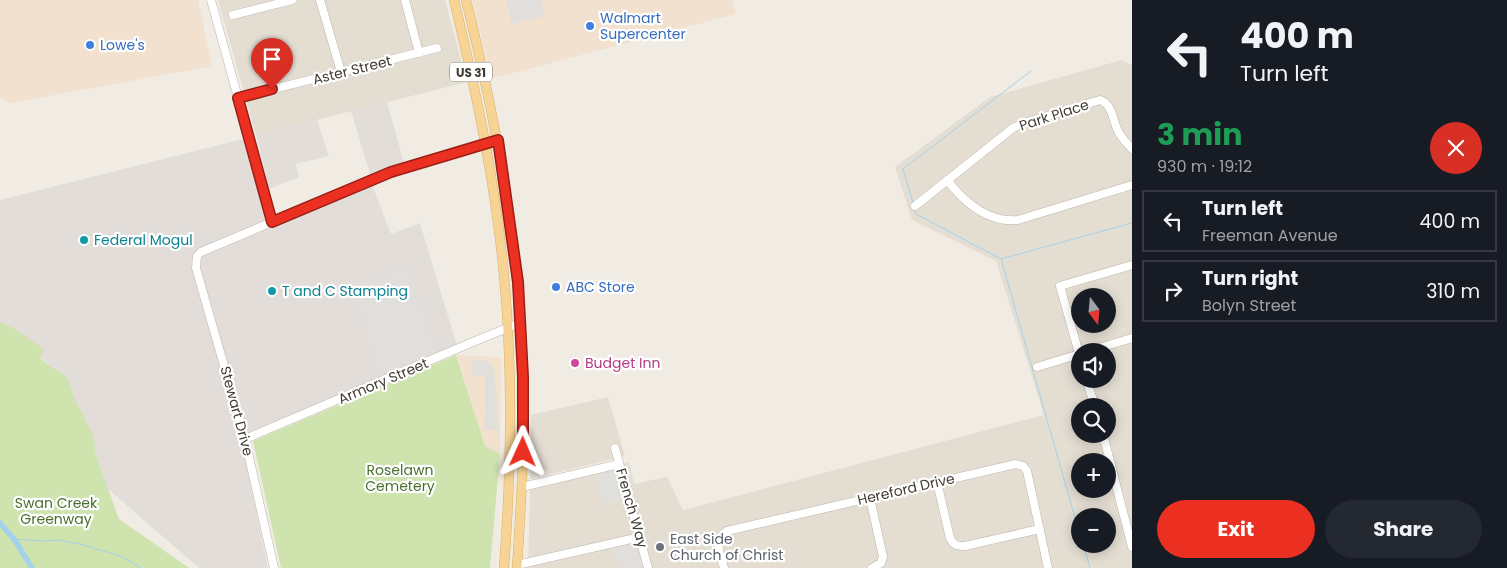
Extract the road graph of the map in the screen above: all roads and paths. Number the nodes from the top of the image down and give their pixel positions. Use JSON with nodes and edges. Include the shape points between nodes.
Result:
{"nodes":[{"id":1,"x":212,"y":0,"type":"edge"},
{"id":2,"x":292,"y":0,"type":"edge"},
{"id":3,"x":320,"y":0,"type":"edge"},
{"id":4,"x":405,"y":0,"type":"edge"},
{"id":5,"x":454,"y":0,"type":"edge"},
{"id":6,"x":466,"y":0,"type":"edge"},
{"id":7,"x":233,"y":15,"type":"dead end"},
{"id":8,"x":437,"y":48,"type":"dead end"},
{"id":9,"x":418,"y":53,"type":"junction"},
{"id":10,"x":341,"y":72,"type":"junction"},
{"id":11,"x":238,"y":98,"type":"junction"},
{"id":12,"x":498,"y":140,"type":"junction"},
{"id":13,"x":486,"y":144,"type":"junction"},
{"id":14,"x":1132,"y":149,"type":"edge"},
{"id":15,"x":947,"y":180,"type":"junction"},
{"id":16,"x":1132,"y":184,"type":"edge"},
{"id":17,"x":915,"y":206,"type":"dead end"},
{"id":18,"x":272,"y":222,"type":"junction"},
{"id":19,"x":1132,"y":265,"type":"edge"},
{"id":20,"x":520,"y":323,"type":"junction"},
{"id":21,"x":508,"y":329,"type":"junction"},
{"id":22,"x":1132,"y":338,"type":"edge"},
{"id":23,"x":1077,"y":343,"type":"edge"},
{"id":24,"x":1115,"y":343,"type":"edge"},
{"id":25,"x":1071,"y":358,"type":"edge"},
{"id":26,"x":1037,"y":367,"type":"dead end"},
{"id":27,"x":245,"y":439,"type":"junction"},
{"id":28,"x":1105,"y":443,"type":"edge"},
{"id":29,"x":615,"y":448,"type":"dead end"},
{"id":30,"x":619,"y":464,"type":"junction"},
{"id":31,"x":937,"y":482,"type":"junction"},
{"id":32,"x":522,"y":487,"type":"junction"},
{"id":33,"x":870,"y":498,"type":"junction"},
{"id":34,"x":1040,"y":530,"type":"junction"},
{"id":35,"x":640,"y":537,"type":"junction"},
{"id":36,"x":1132,"y":547,"type":"edge"},
{"id":37,"x":517,"y":567,"type":"edge"},
{"id":38,"x":274,"y":568,"type":"edge"},
{"id":39,"x":504,"y":568,"type":"edge"},
{"id":40,"x":648,"y":568,"type":"edge"},
{"id":41,"x":724,"y":568,"type":"edge"},
{"id":42,"x":872,"y":568,"type":"edge"},
{"id":43,"x":1048,"y":568,"type":"edge"}],
"edges":[{"from":1,"to":11,"type":"street"},
{"from":2,"to":7,"type":"street"},
{"from":3,"to":10,"type":"street"},
{"from":4,"to":9,"type":"street"},
{"from":5,"to":13,"type":"main road","number":"US 31"},
{"from":6,"to":12,"type":"main road","number":"US 31"},
{"from":8,"to":9,"type":"street","name":"Aster Street"},
{"from":9,"to":10,"type":"street","name":"Aster Street"},
{"from":10,"to":11,"type":"street","name":"Aster Street"},
{"from":11,"to":18,"type":"street"},
{"from":12,"to":13,"type":"street"},
{"from":12,"to":20,"type":"main road","number":"US 31","via":[[518,282]]},
{"from":13,"to":18,"type":"street","via":[[391,172]]},
{"from":13,"to":21,"type":"main road","number":"US 31"},
{"from":14,"to":15,"type":"street","name":"Park Place","via":[[1119,133],[1109,106],[1100,100],[1013,128]]},
{"from":15,"to":16,"type":"street","via":[[966,202],[993,218],[1008,221]]},
{"from":15,"to":17,"type":"street","name":"Park Place"},
{"from":18,"to":27,"type":"street","name":"Stewart Drive","via":[[197,256],[196,268]]},
{"from":19,"to":23,"type":"street","via":[[1060,286]]},
{"from":20,"to":21,"type":"street","name":"Armory Street"},
{"from":20,"to":32,"type":"main road","number":"US 31","via":[[524,417]]},
{"from":21,"to":27,"type":"street","name":"Armory Street"},
{"from":21,"to":39,"type":"main road","number":"US 31","via":[[511,405]]},
{"from":22,"to":24,"type":"street"},
{"from":25,"to":26,"type":"street"},
{"from":27,"to":38,"type":"street","name":"Stewart Drive"},
{"from":28,"to":36,"type":"street"},
{"from":29,"to":30,"type":"street","name":"French Way"},
{"from":30,"to":32,"type":"street"},
{"from":30,"to":35,"type":"street","name":"French Way"},
{"from":31,"to":33,"type":"street","name":"Hereford Drive"},
{"from":31,"to":34,"type":"street","via":[[950,538],[958,546]]},
{"from":31,"to":34,"type":"street","name":"Hereford Drive","via":[[1009,465],[1023,466],[1027,471]]},
{"from":32,"to":37,"type":"main road","number":"US 31"},
{"from":33,"to":41,"type":"street","name":"Hereford Drive","via":[[727,531],[719,539]]},
{"from":33,"to":42,"type":"street","via":[[883,557],[881,563]]},
{"from":34,"to":43,"type":"street","name":"Hereford Drive"},
{"from":35,"to":37,"type":"street"},
{"from":35,"to":40,"type":"street","name":"French Way"}]}
